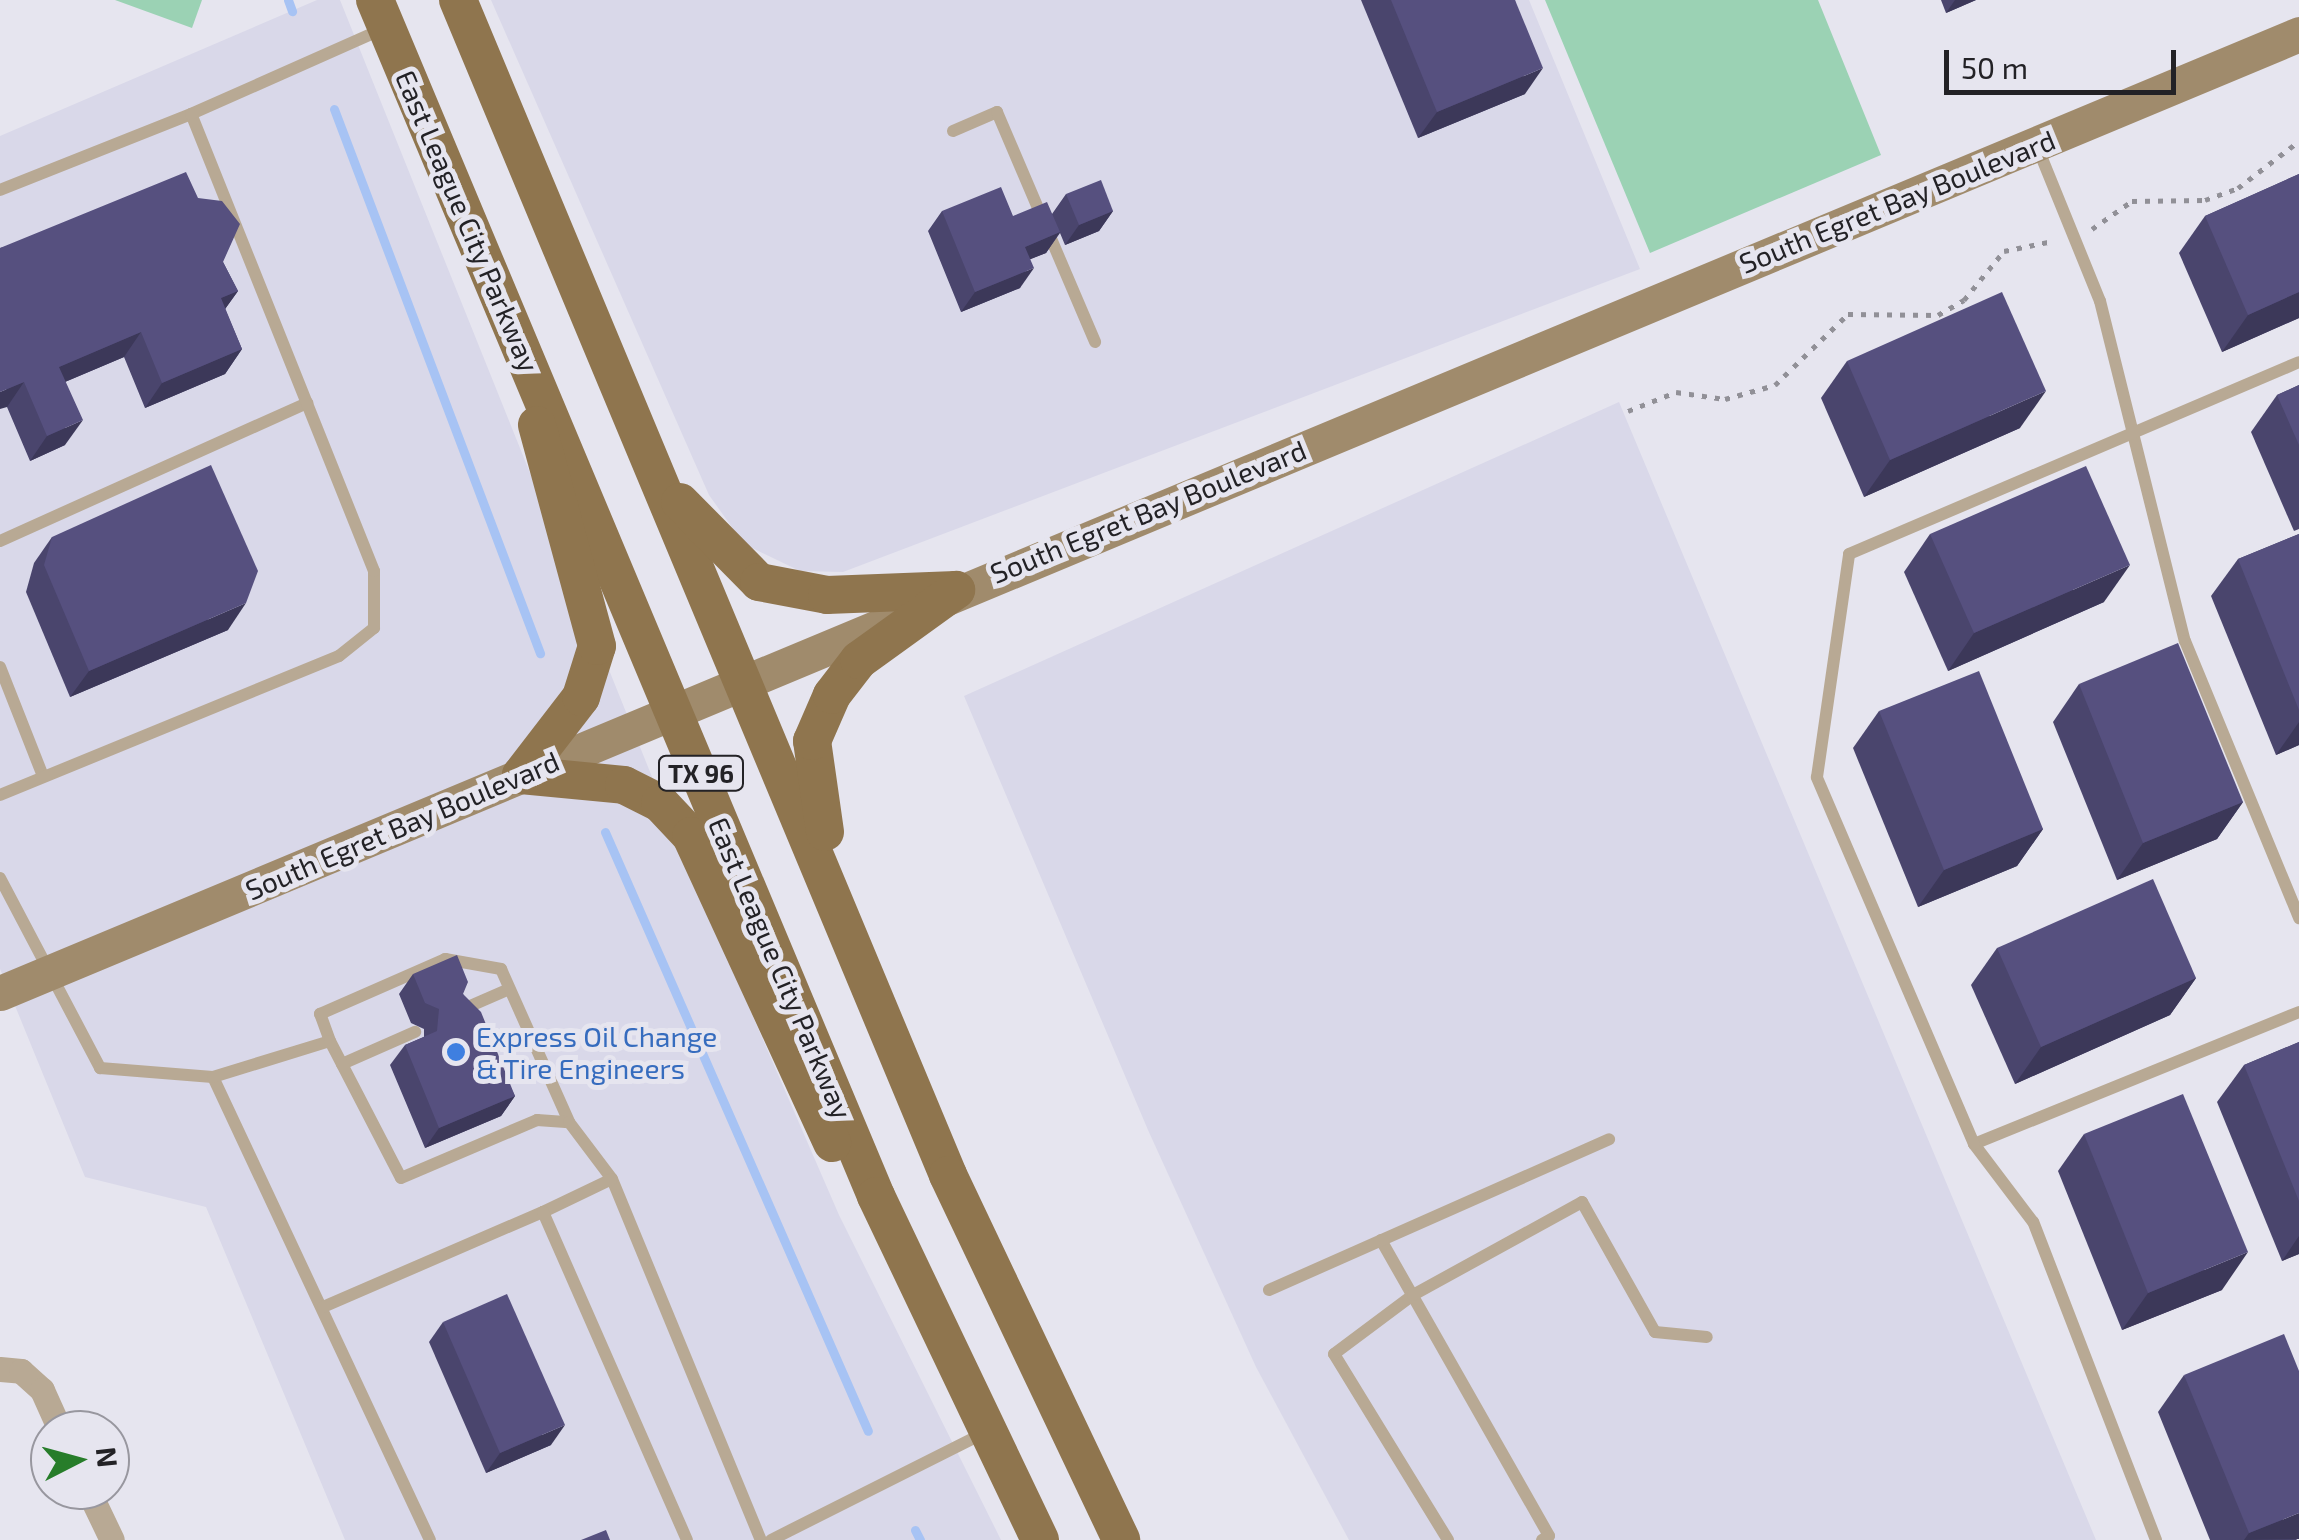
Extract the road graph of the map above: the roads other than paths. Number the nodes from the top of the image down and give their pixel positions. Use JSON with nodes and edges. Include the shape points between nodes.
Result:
{"nodes":[{"id":1,"x":458,"y":0,"type":"edge"},
{"id":2,"x":381,"y":14,"type":"edge"},
{"id":3,"x":2299,"y":34,"type":"edge"},
{"id":4,"x":192,"y":114,"type":"junction"},
{"id":5,"x":952,"y":130,"type":"dead end"},
{"id":6,"x":2036,"y":144,"type":"junction"},
{"id":7,"x":0,"y":190,"type":"edge"},
{"id":8,"x":1095,"y":342,"type":"dead end"},
{"id":9,"x":521,"y":348,"type":"junction"},
{"id":10,"x":2299,"y":362,"type":"edge"},
{"id":11,"x":307,"y":403,"type":"junction"},
{"id":12,"x":2131,"y":434,"type":"junction"},
{"id":13,"x":656,"y":474,"type":"junction"},
{"id":14,"x":0,"y":540,"type":"edge"},
{"id":15,"x":956,"y":590,"type":"junction"},
{"id":16,"x":0,"y":667,"type":"edge"},
{"id":17,"x":743,"y":679,"type":"junction"},
{"id":18,"x":676,"y":707,"type":"junction"},
{"id":19,"x":522,"y":775,"type":"junction"},
{"id":20,"x":43,"y":776,"type":"junction"},
{"id":21,"x":0,"y":795,"type":"edge"},
{"id":22,"x":0,"y":878,"type":"edge"},
{"id":23,"x":2299,"y":918,"type":"edge"},
{"id":24,"x":848,"y":937,"type":"junction"},
{"id":25,"x":44,"y":975,"type":"junction"},
{"id":26,"x":509,"y":989,"type":"junction"},
{"id":27,"x":0,"y":993,"type":"edge"},
{"id":28,"x":458,"y":1011,"type":"edge"},
{"id":29,"x":2299,"y":1012,"type":"edge"},
{"id":30,"x":414,"y":1032,"type":"dead end"},
{"id":31,"x":330,"y":1041,"type":"junction"},
{"id":32,"x":342,"y":1064,"type":"junction"},
{"id":33,"x":213,"y":1078,"type":"junction"},
{"id":34,"x":569,"y":1122,"type":"junction"},
{"id":35,"x":1609,"y":1139,"type":"dead end"},
{"id":36,"x":1974,"y":1144,"type":"junction"},
{"id":37,"x":612,"y":1179,"type":"junction"},
{"id":38,"x":876,"y":1196,"type":"junction"},
{"id":39,"x":543,"y":1212,"type":"junction"},
{"id":40,"x":1381,"y":1240,"type":"junction"},
{"id":41,"x":1268,"y":1290,"type":"dead end"},
{"id":42,"x":1413,"y":1295,"type":"junction"},
{"id":43,"x":322,"y":1307,"type":"junction"},
{"id":44,"x":1707,"y":1337,"type":"dead end"},
{"id":45,"x":0,"y":1369,"type":"edge"},
{"id":46,"x":51,"y":1410,"type":"edge"},
{"id":47,"x":984,"y":1433,"type":"junction"},
{"id":48,"x":98,"y":1510,"type":"edge"},
{"id":49,"x":112,"y":1540,"type":"edge"},
{"id":50,"x":430,"y":1540,"type":"edge"},
{"id":51,"x":686,"y":1540,"type":"edge"},
{"id":52,"x":761,"y":1540,"type":"edge"},
{"id":53,"x":771,"y":1540,"type":"edge"},
{"id":54,"x":1040,"y":1540,"type":"edge"},
{"id":55,"x":1121,"y":1540,"type":"edge"},
{"id":56,"x":1448,"y":1540,"type":"edge"},
{"id":57,"x":1542,"y":1540,"type":"edge"},
{"id":58,"x":2156,"y":1540,"type":"edge"}],
"edges":[{"from":1,"to":13,"type":"main road","number":"TX 96"},
{"from":2,"to":4,"type":"lane"},
{"from":2,"to":9,"type":"main road","name":"East League City Parkway","number":"TX 96"},
{"from":3,"to":6,"type":"main road","name":"South Egret Bay Boulevard"},
{"from":4,"to":7,"type":"lane"},
{"from":4,"to":11,"type":"lane"},
{"from":5,"to":8,"type":"lane","via":[[997,112]]},
{"from":6,"to":12,"type":"lane","via":[[2100,300]]},
{"from":6,"to":15,"type":"main road","name":"South Egret Bay Boulevard"},
{"from":9,"to":18,"type":"main road","name":"East League City Parkway","number":"TX 96"},
{"from":9,"to":19,"type":"main road","via":[[550,494],[597,646],[581,697]]},
{"from":10,"to":12,"type":"lane"},
{"from":11,"to":14,"type":"lane"},
{"from":11,"to":20,"type":"lane","via":[[374,572],[374,628],[339,656]]},
{"from":12,"to":23,"type":"lane","via":[[2184,641]]},
{"from":12,"to":36,"type":"lane","via":[[1850,554],[1817,777]]},
{"from":13,"to":15,"type":"main road","via":[[734,566],[759,582],[827,595]]},
{"from":13,"to":17,"type":"main road","number":"TX 96"},
{"from":15,"to":17,"type":"main road","name":"South Egret Bay Boulevard"},
{"from":15,"to":24,"type":"main road","via":[[859,660],[816,726],[810,770]]},
{"from":16,"to":20,"type":"lane"},
{"from":17,"to":18,"type":"main road","name":"South Egret Bay Boulevard"},
{"from":17,"to":24,"type":"main road","number":"TX 96"},
{"from":18,"to":19,"type":"main road","name":"South Egret Bay Boulevard"},
{"from":18,"to":38,"type":"main road","name":"East League City Parkway","number":"TX 96"},
{"from":19,"to":25,"type":"main road","name":"South Egret Bay Boulevard"},
{"from":19,"to":38,"type":"main road","via":[[624,784],[660,802],[691,836],[823,1133]]},
{"from":20,"to":21,"type":"lane"},
{"from":22,"to":25,"type":"lane"},
{"from":24,"to":55,"type":"main road","number":"TX 96","via":[[1052,1408]]},
{"from":25,"to":27,"type":"main road","name":"South Egret Bay Boulevard"},
{"from":25,"to":33,"type":"lane","via":[[100,1068]]},
{"from":26,"to":28,"type":"lane"},
{"from":26,"to":31,"type":"lane","via":[[501,969],[445,958],[320,1014]]},
{"from":26,"to":34,"type":"lane"},
{"from":29,"to":36,"type":"lane"},
{"from":30,"to":32,"type":"lane"},
{"from":31,"to":32,"type":"lane"},
{"from":31,"to":33,"type":"lane"},
{"from":32,"to":34,"type":"lane","via":[[402,1178],[538,1120]]},
{"from":33,"to":43,"type":"lane"},
{"from":34,"to":37,"type":"lane"},
{"from":35,"to":40,"type":"lane"},
{"from":36,"to":58,"type":"lane","via":[[2033,1222]]},
{"from":37,"to":39,"type":"lane"},
{"from":37,"to":52,"type":"lane"},
{"from":38,"to":47,"type":"main road","name":"East League City Parkway","number":"TX 96"},
{"from":39,"to":43,"type":"lane"},
{"from":39,"to":51,"type":"lane"},
{"from":40,"to":41,"type":"lane"},
{"from":40,"to":42,"type":"lane"},
{"from":42,"to":44,"type":"lane","via":[[1582,1202],[1655,1332]]},
{"from":42,"to":56,"type":"lane","via":[[1334,1354]]},
{"from":42,"to":57,"type":"lane","via":[[1549,1536]]},
{"from":43,"to":50,"type":"lane"},
{"from":45,"to":46,"type":"street","via":[[22,1372]]},
{"from":47,"to":53,"type":"lane"},
{"from":47,"to":54,"type":"main road","name":"East League City Parkway","number":"TX 96"},
{"from":48,"to":49,"type":"street"}]}
